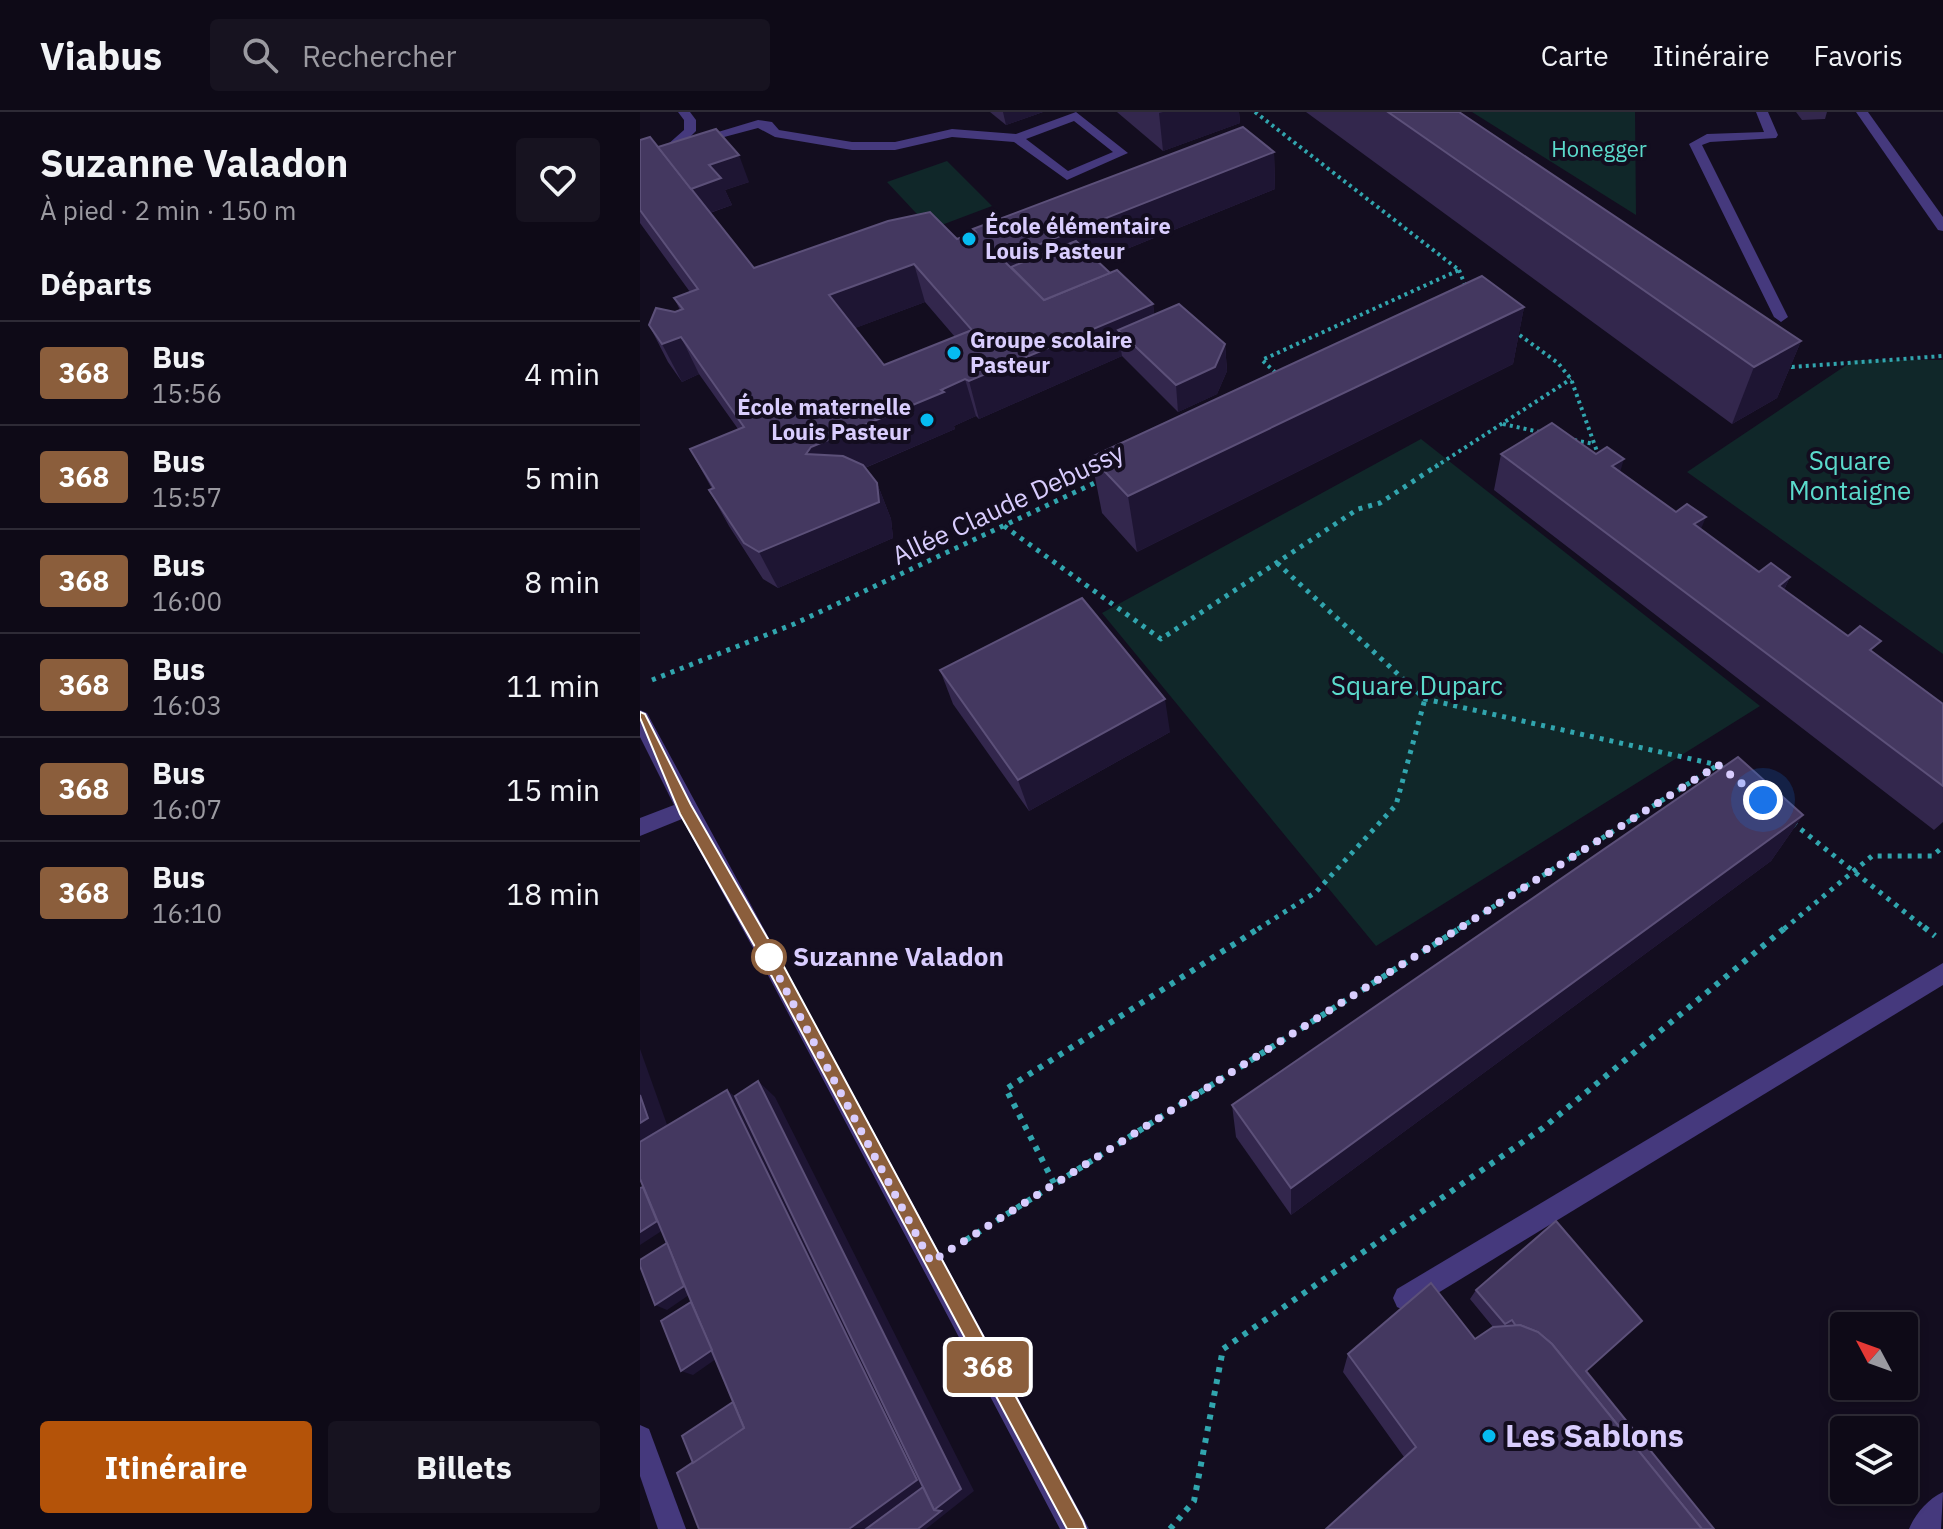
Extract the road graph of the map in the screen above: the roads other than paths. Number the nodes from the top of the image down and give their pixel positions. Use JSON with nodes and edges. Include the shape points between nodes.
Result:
{"nodes":[{"id":1,"x":684,"y":112,"type":"edge"},
{"id":2,"x":1762,"y":112,"type":"edge"},
{"id":3,"x":1862,"y":112,"type":"edge"},
{"id":4,"x":1017,"y":138,"type":"junction"},
{"id":5,"x":678,"y":145,"type":"junction"},
{"id":6,"x":640,"y":165,"type":"edge"},
{"id":7,"x":1943,"y":227,"type":"edge"},
{"id":8,"x":1781,"y":317,"type":"dead end"},
{"id":9,"x":640,"y":718,"type":"edge"},
{"id":10,"x":686,"y":809,"type":"junction"},
{"id":11,"x":640,"y":827,"type":"edge"},
{"id":12,"x":1943,"y":973,"type":"edge"},
{"id":13,"x":1406,"y":1298,"type":"dead end"},
{"id":14,"x":640,"y":1438,"type":"edge"},
{"id":15,"x":1943,"y":1506,"type":"edge"},
{"id":16,"x":1073,"y":1528,"type":"edge"},
{"id":17,"x":672,"y":1529,"type":"edge"},
{"id":18,"x":1923,"y":1529,"type":"edge"}],
"edges":[{"from":1,"to":5,"type":"street","via":[[690,131]]},
{"from":2,"to":8,"type":"street","via":[[1772,135],[1707,138],[1695,144]]},
{"from":3,"to":7,"type":"street"},
{"from":4,"to":4,"type":"street","via":[[1067,176],[1122,153],[1076,116]]},
{"from":4,"to":5,"type":"street","via":[[952,133],[895,146],[852,146],[775,133],[758,124]]},
{"from":5,"to":6,"type":"street"},
{"from":9,"to":10,"type":"street"},
{"from":10,"to":11,"type":"street"},
{"from":10,"to":16,"type":"street"},
{"from":12,"to":13,"type":"street"},
{"from":14,"to":17,"type":"street"},
{"from":15,"to":18,"type":"street"}]}
